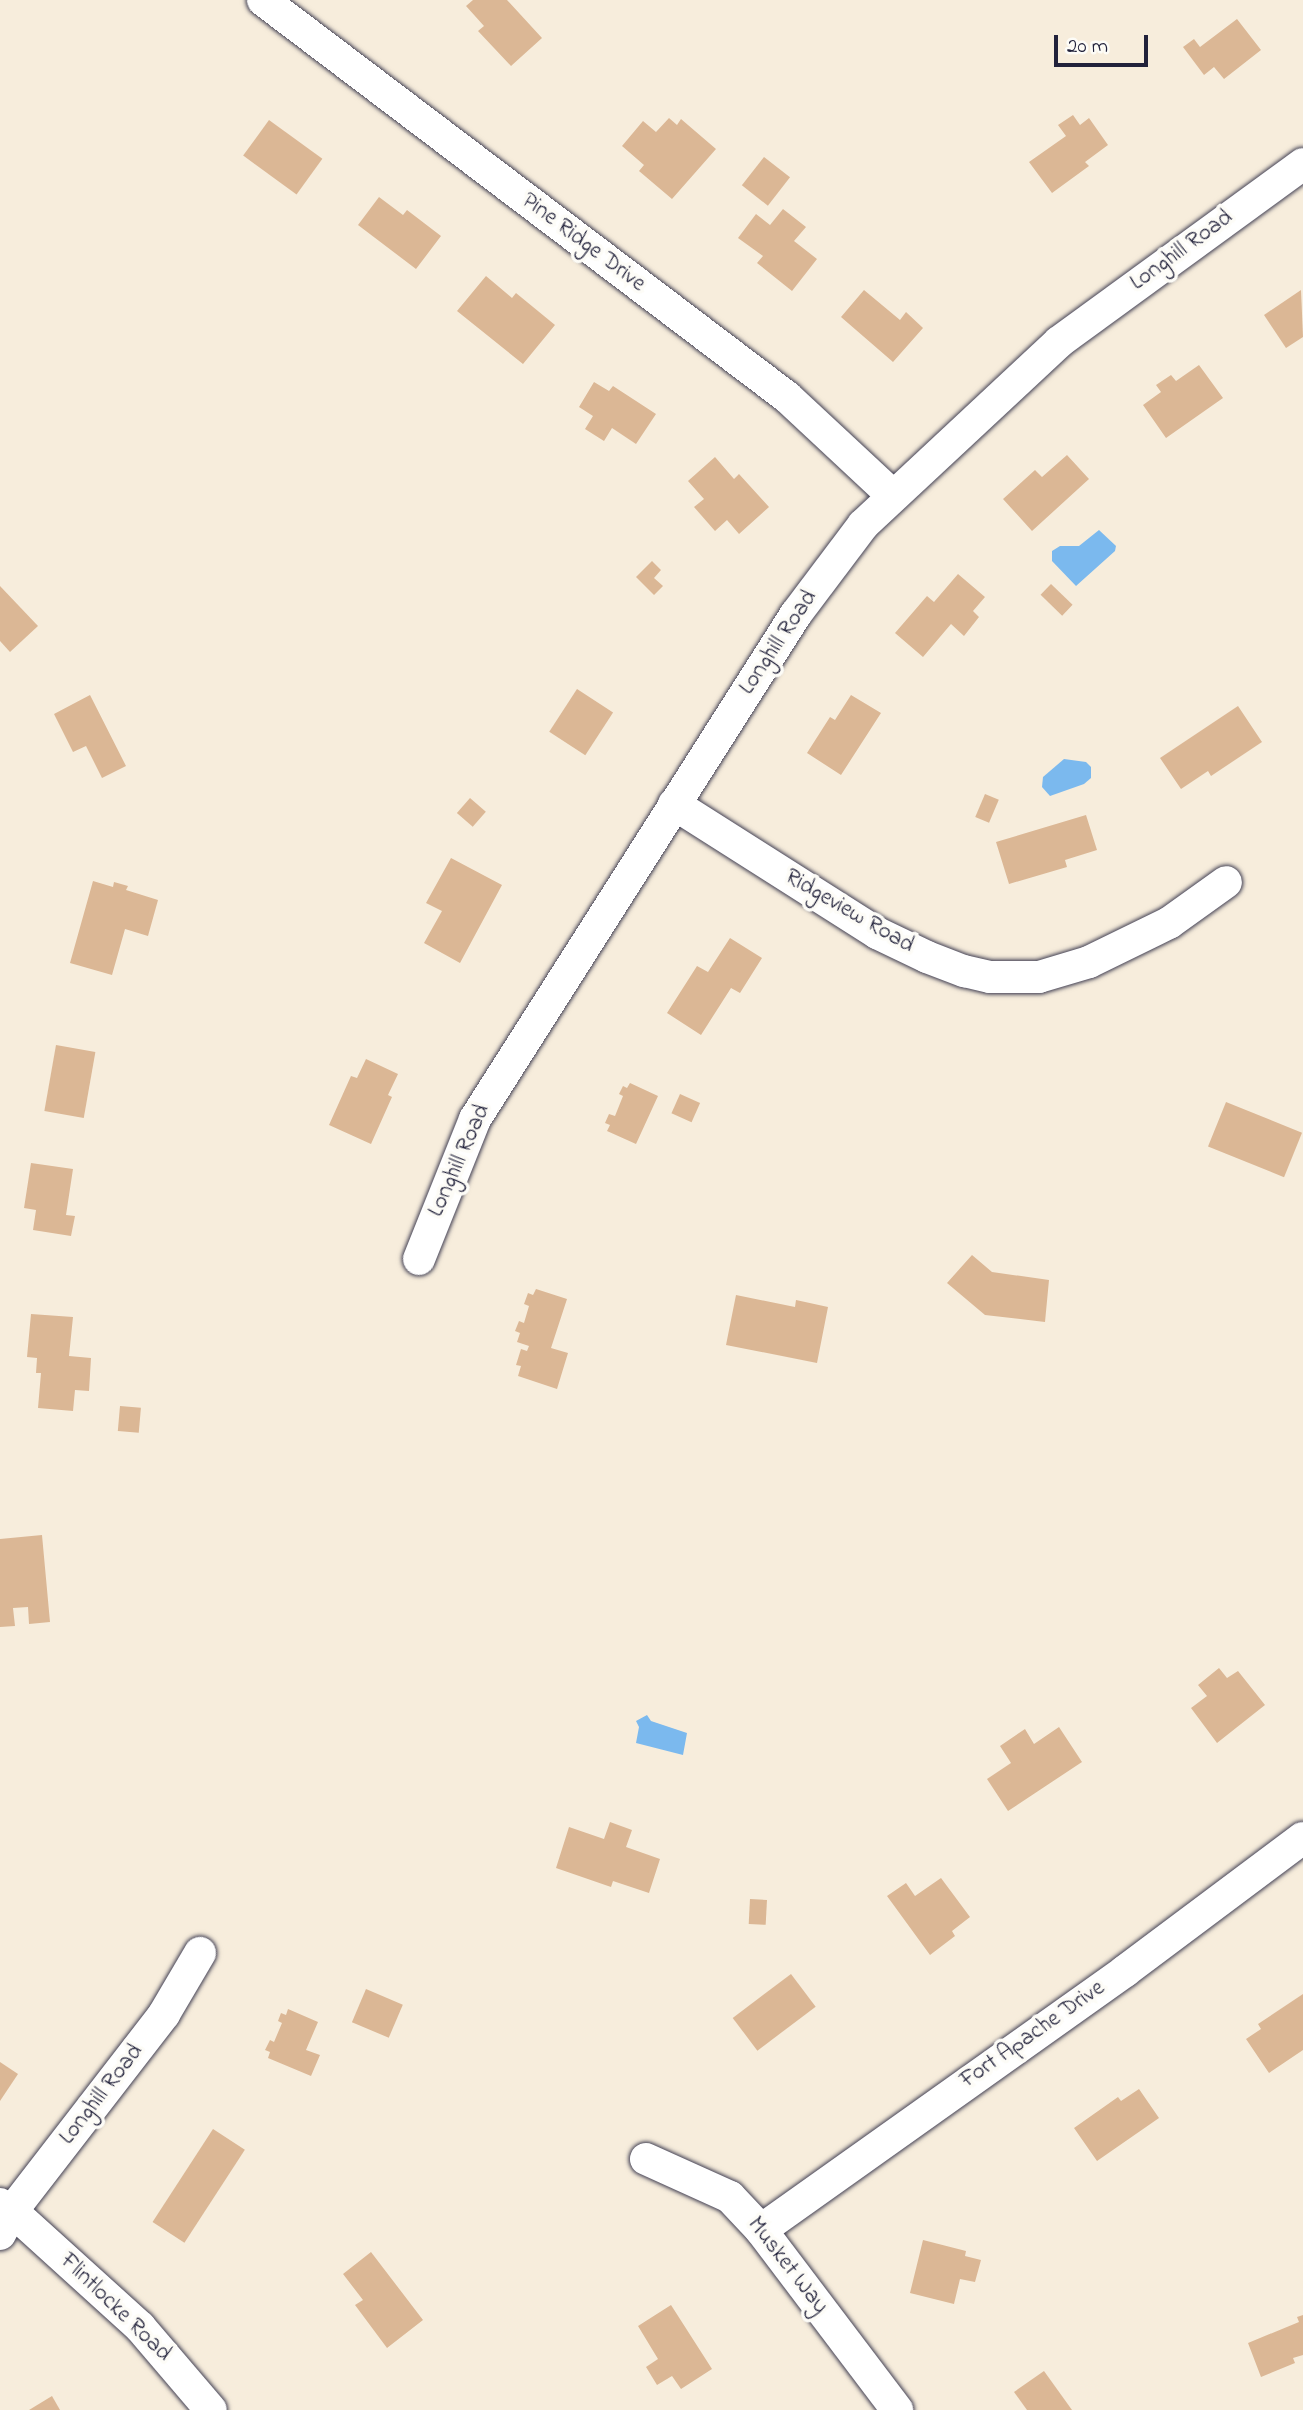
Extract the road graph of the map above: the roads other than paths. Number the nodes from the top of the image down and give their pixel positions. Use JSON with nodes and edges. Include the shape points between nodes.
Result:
{"nodes":[{"id":1,"x":263,"y":0,"type":"edge"},
{"id":2,"x":1303,"y":164,"type":"edge"},
{"id":3,"x":893,"y":496,"type":"junction"},
{"id":4,"x":674,"y":804,"type":"junction"},
{"id":5,"x":1226,"y":882,"type":"dead end"},
{"id":6,"x":419,"y":1259,"type":"dead end"},
{"id":7,"x":1303,"y":1838,"type":"edge"},
{"id":8,"x":200,"y":1953,"type":"dead end"},
{"id":9,"x":646,"y":2159,"type":"dead end"},
{"id":10,"x":4,"y":2216,"type":"edge"},
{"id":11,"x":761,"y":2230,"type":"junction"},
{"id":12,"x":211,"y":2410,"type":"edge"},
{"id":13,"x":897,"y":2410,"type":"edge"}],
"edges":[{"from":1,"to":3,"type":"street","name":"Pine Ridge Drive","via":[[788,397]]},
{"from":2,"to":3,"type":"street","name":"Longhill Road","via":[[1059,342]]},
{"from":3,"to":4,"type":"street","name":"Longhill Road","via":[[863,525],[796,614]]},
{"from":4,"to":5,"type":"street","name":"Ridgeview Road","via":[[877,933],[939,962],[990,976],[1040,977],[1089,962],[1169,923]]},
{"from":4,"to":6,"type":"street","name":"Longhill Road","via":[[475,1119]]},
{"from":7,"to":11,"type":"street","name":"Fort Apache Drive"},
{"from":8,"to":10,"type":"street","name":"Longhill Road","via":[[164,2014]]},
{"from":9,"to":11,"type":"street","name":"Musket Way","via":[[730,2197]]},
{"from":10,"to":12,"type":"street","name":"Flintlocke Road","via":[[140,2328]]},
{"from":11,"to":13,"type":"street","name":"Musket Way"}]}
